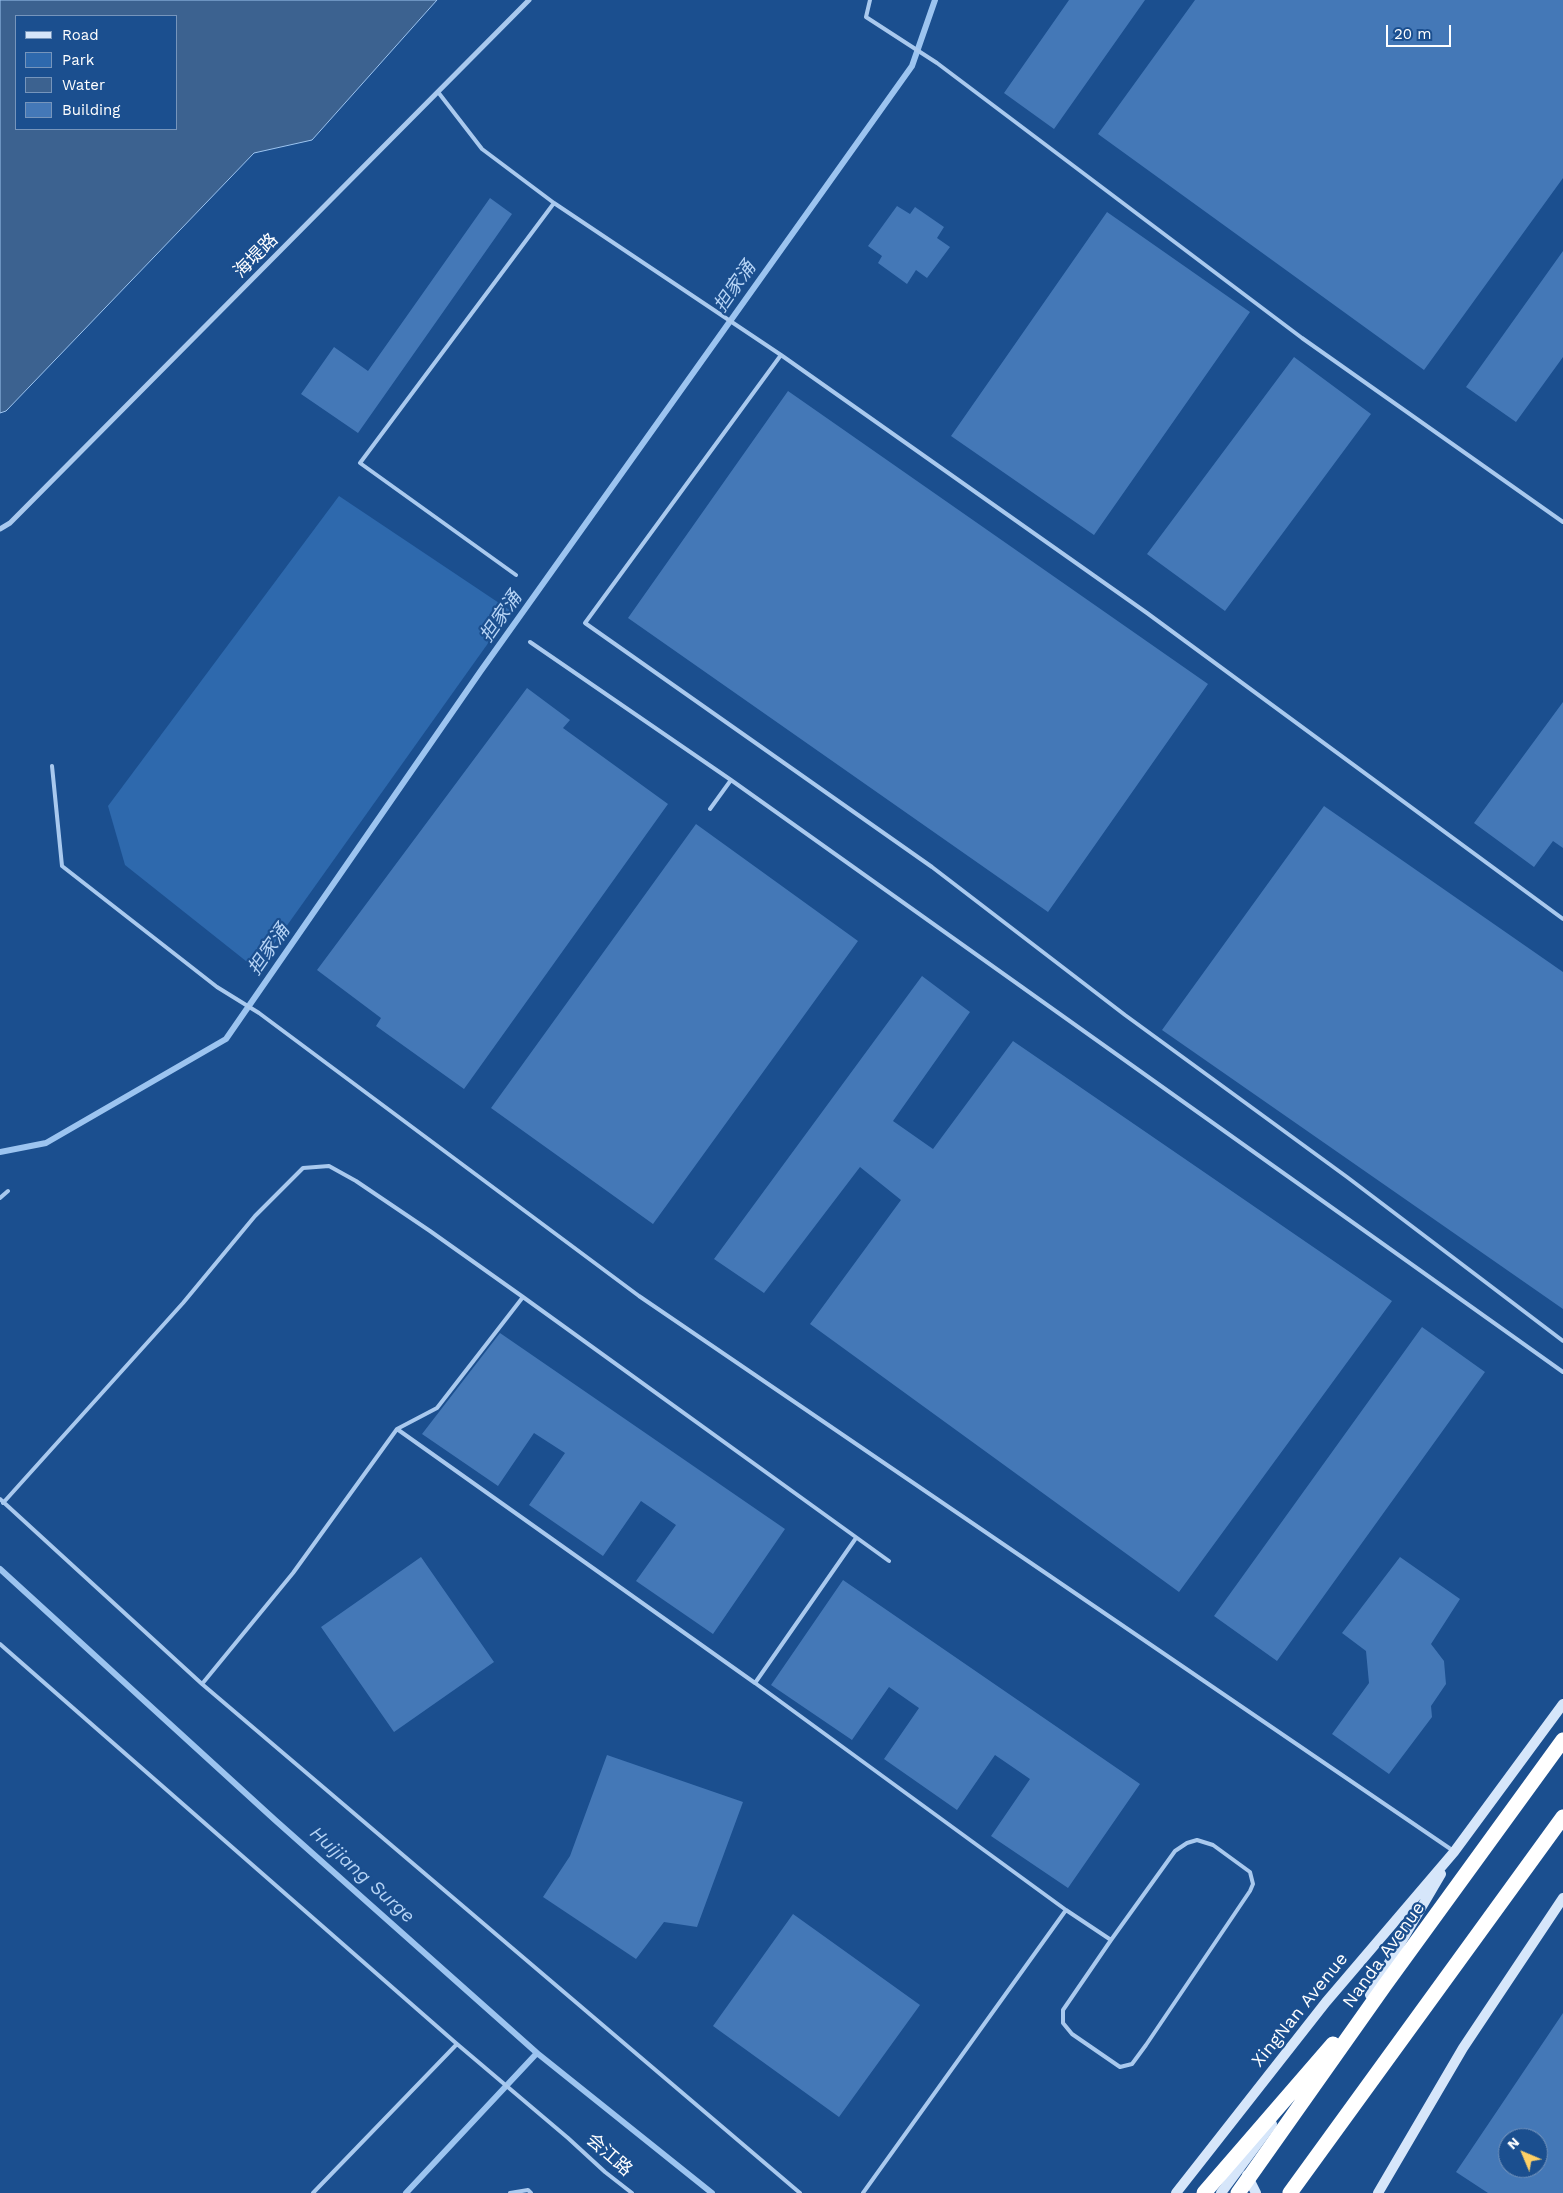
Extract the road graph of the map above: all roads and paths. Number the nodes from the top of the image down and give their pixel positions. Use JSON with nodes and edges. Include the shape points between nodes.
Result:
{"nodes":[{"id":1,"x":529,"y":0,"type":"edge"},
{"id":2,"x":870,"y":0,"type":"edge"},
{"id":3,"x":438,"y":92,"type":"junction"},
{"id":4,"x":554,"y":203,"type":"junction"},
{"id":5,"x":781,"y":354,"type":"junction"},
{"id":6,"x":1563,"y":522,"type":"edge"},
{"id":7,"x":0,"y":529,"type":"edge"},
{"id":8,"x":516,"y":575,"type":"dead end"},
{"id":9,"x":530,"y":642,"type":"dead end"},
{"id":10,"x":52,"y":766,"type":"dead end"},
{"id":11,"x":730,"y":780,"type":"junction"},
{"id":12,"x":710,"y":809,"type":"dead end"},
{"id":13,"x":1563,"y":919,"type":"edge"},
{"id":14,"x":8,"y":1191,"type":"dead end"},
{"id":15,"x":0,"y":1198,"type":"edge"},
{"id":16,"x":523,"y":1297,"type":"junction"},
{"id":17,"x":1563,"y":1341,"type":"edge"},
{"id":18,"x":1563,"y":1372,"type":"edge"},
{"id":19,"x":398,"y":1429,"type":"junction"},
{"id":20,"x":1,"y":1501,"type":"edge"},
{"id":21,"x":856,"y":1538,"type":"junction"},
{"id":22,"x":889,"y":1561,"type":"dead end"},
{"id":23,"x":0,"y":1644,"type":"edge"},
{"id":24,"x":755,"y":1683,"type":"junction"},
{"id":25,"x":202,"y":1684,"type":"junction"},
{"id":26,"x":1563,"y":1704,"type":"edge"},
{"id":27,"x":1563,"y":1740,"type":"edge"},
{"id":28,"x":1563,"y":1816,"type":"edge"},
{"id":29,"x":1454,"y":1852,"type":"junction"},
{"id":30,"x":1563,"y":1898,"type":"edge"},
{"id":31,"x":1066,"y":1910,"type":"junction"},
{"id":32,"x":1112,"y":1940,"type":"junction"},
{"id":33,"x":1385,"y":1985,"type":"junction"},
{"id":34,"x":457,"y":2044,"type":"junction"},
{"id":35,"x":1241,"y":2165,"type":"junction"},
{"id":36,"x":313,"y":2193,"type":"edge"},
{"id":37,"x":510,"y":2193,"type":"edge"},
{"id":38,"x":531,"y":2193,"type":"edge"},
{"id":39,"x":632,"y":2193,"type":"edge"},
{"id":40,"x":800,"y":2193,"type":"edge"},
{"id":41,"x":863,"y":2193,"type":"edge"},
{"id":42,"x":1176,"y":2193,"type":"edge"},
{"id":43,"x":1204,"y":2193,"type":"edge"},
{"id":44,"x":1221,"y":2193,"type":"edge"},
{"id":45,"x":1238,"y":2193,"type":"edge"},
{"id":46,"x":1256,"y":2193,"type":"edge"},
{"id":47,"x":1290,"y":2193,"type":"edge"},
{"id":48,"x":1378,"y":2193,"type":"edge"}],
"edges":[{"from":1,"to":3,"type":"street","name":"海堤路"},
{"from":2,"to":6,"type":"lane","via":[[866,17],[929,59],[1286,327]]},
{"from":3,"to":4,"type":"lane","via":[[482,149]]},
{"from":3,"to":7,"type":"street","name":"海堤路","via":[[10,523]]},
{"from":4,"to":5,"type":"lane"},
{"from":4,"to":8,"type":"lane","via":[[360,463]]},
{"from":5,"to":13,"type":"lane","via":[[1146,613]]},
{"from":5,"to":17,"type":"lane","via":[[585,623],[932,867],[1125,1016],[1348,1177]]},
{"from":9,"to":11,"type":"lane"},
{"from":10,"to":29,"type":"lane","via":[[62,866],[217,987],[259,1013],[639,1296]]},
{"from":11,"to":12,"type":"lane"},
{"from":11,"to":18,"type":"lane"},
{"from":14,"to":15,"type":"lane"},
{"from":16,"to":19,"type":"lane","via":[[437,1408]]},
{"from":16,"to":20,"type":"lane","via":[[329,1166],[303,1168],[255,1216],[183,1303]]},
{"from":16,"to":21,"type":"lane"},
{"from":19,"to":24,"type":"lane"},
{"from":19,"to":25,"type":"lane","via":[[293,1573]]},
{"from":20,"to":25,"type":"lane"},
{"from":21,"to":22,"type":"lane"},
{"from":21,"to":24,"type":"lane"},
{"from":23,"to":34,"type":"lane","name":"会江路"},
{"from":24,"to":31,"type":"lane"},
{"from":25,"to":40,"type":"lane"},
{"from":26,"to":29,"type":"main road","name":"XingNan Avenue"},
{"from":27,"to":33,"type":"highway","name":"Nanda Avenue","bridge":true},
{"from":28,"to":47,"type":"highway"},
{"from":29,"to":35,"type":"main road","name":"XingNan Avenue","via":[[1367,2000]]},
{"from":29,"to":42,"type":"main road","name":"XingNan Avenue","via":[[1326,2002]]},
{"from":30,"to":48,"type":"main road","via":[[1463,2048]]},
{"from":31,"to":32,"type":"lane"},
{"from":31,"to":41,"type":"lane"},
{"from":32,"to":32,"type":"lane","via":[[1064,2010],[1063,2023],[1072,2034],[1120,2067],[1132,2064],[1250,1891],[1253,1884],[1250,1872],[1212,1845],[1197,1840],[1187,1843],[1175,1851]]},
{"from":33,"to":43,"type":"highway","bridge":true},
{"from":33,"to":45,"type":"highway","name":"Nanda Avenue","bridge":true},
{"from":34,"to":36,"type":"lane"},
{"from":34,"to":39,"type":"lane","name":"会江路"},
{"from":35,"to":44,"type":"main road","name":"XingNan Avenue"},
{"from":35,"to":46,"type":"main road"},
{"from":37,"to":38,"type":"lane","via":[[528,2190]]}]}
